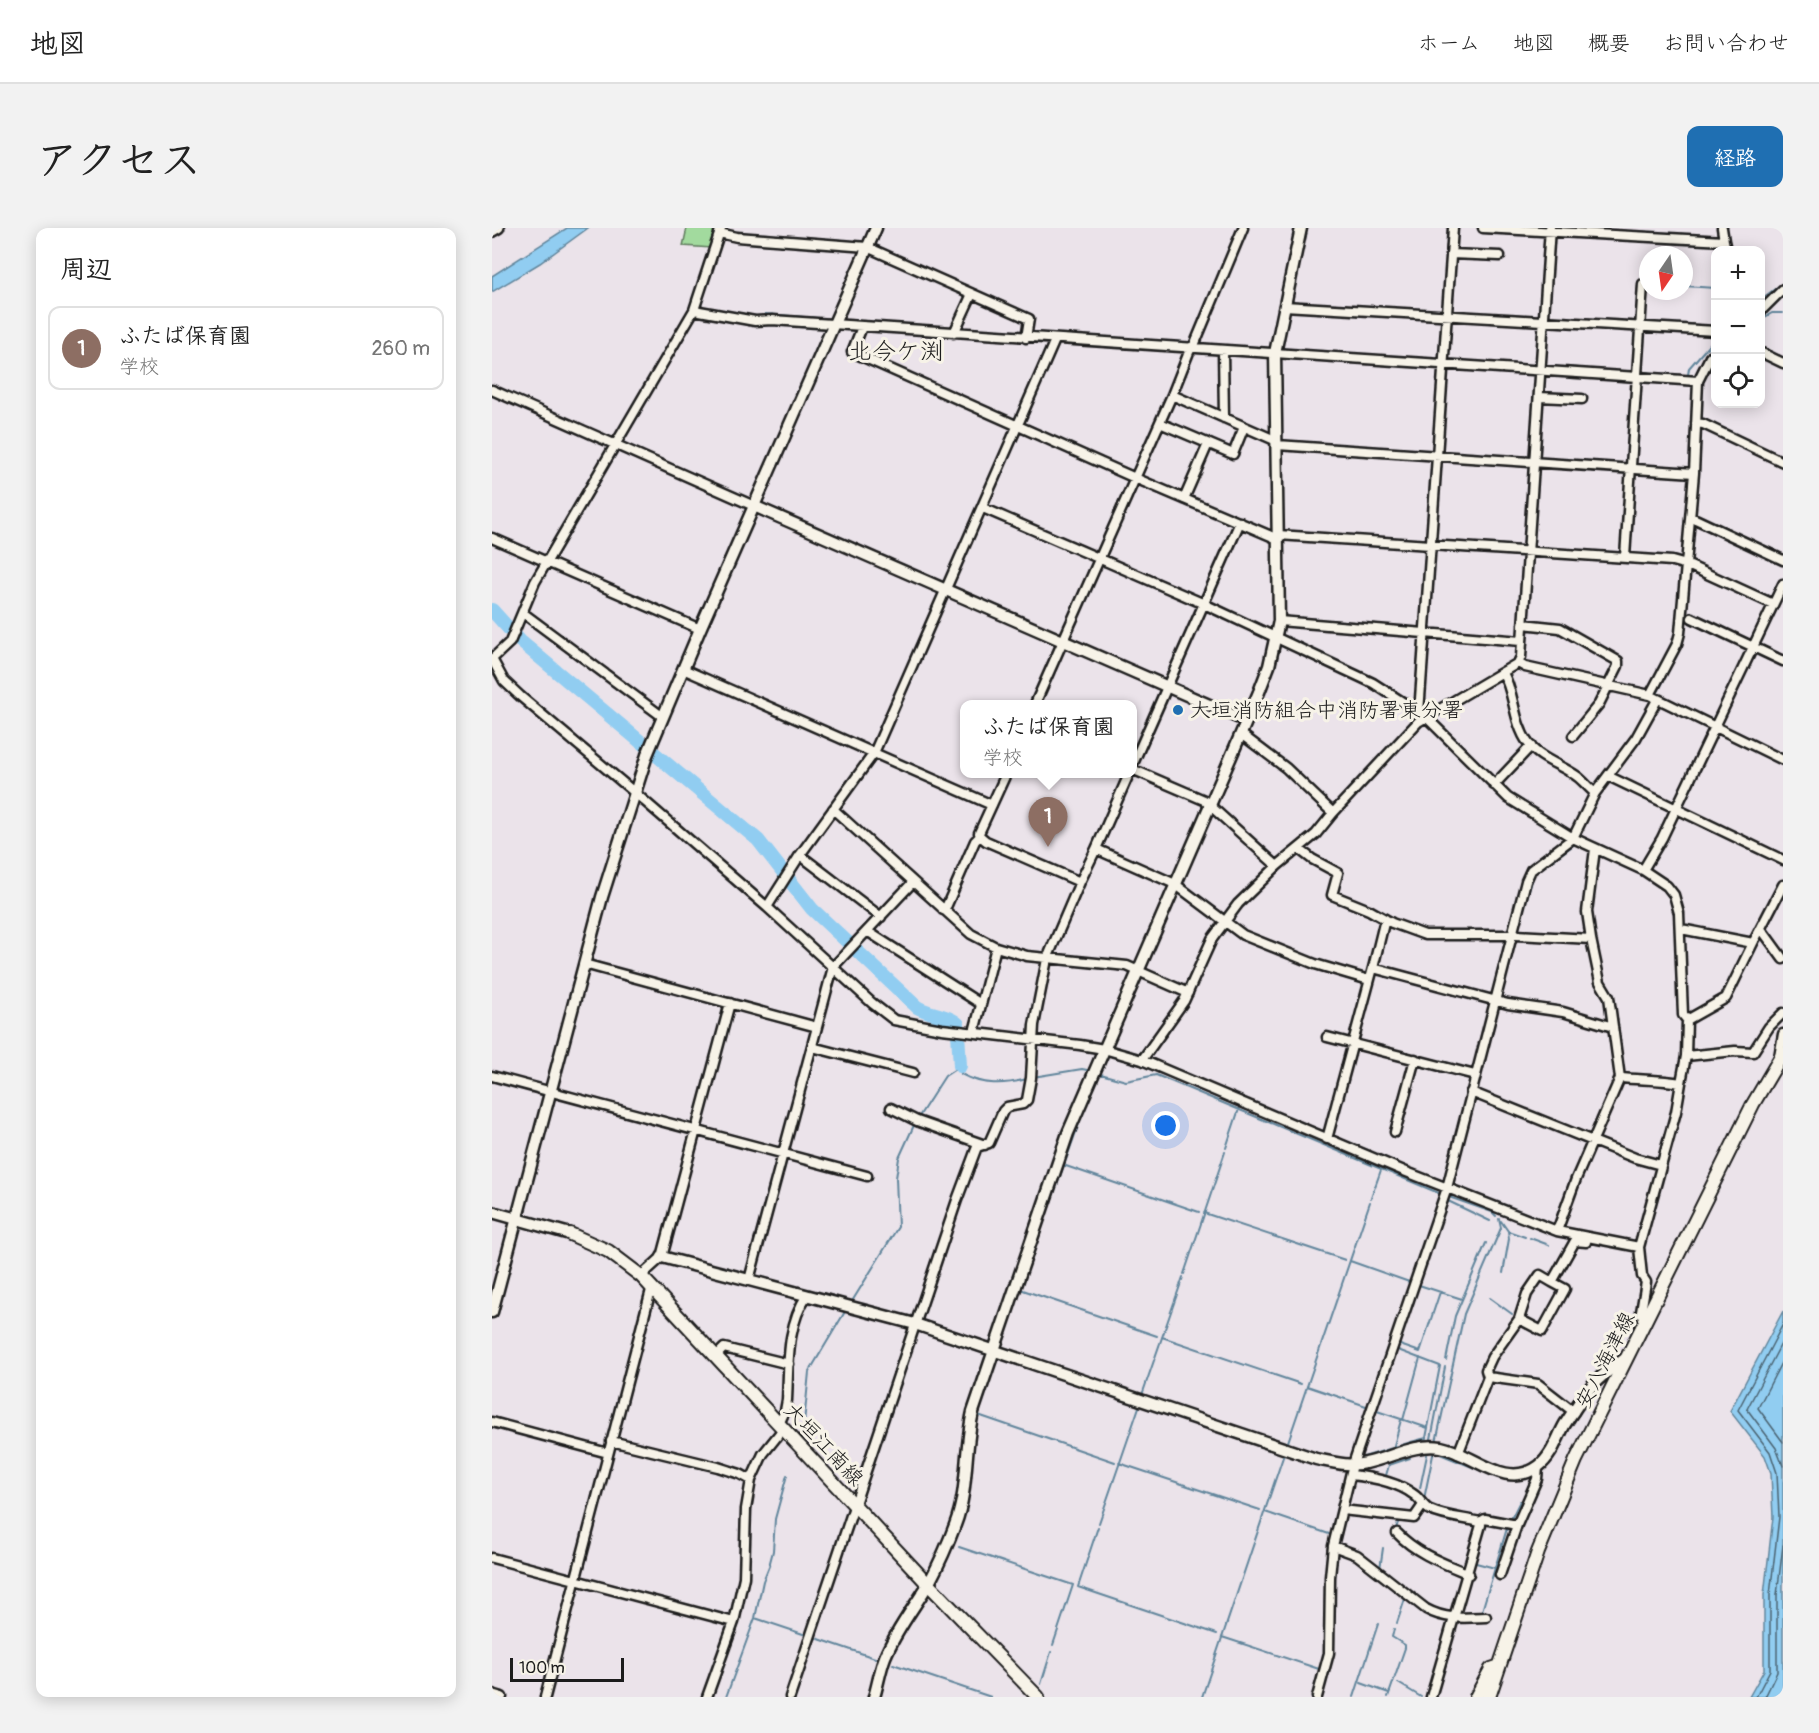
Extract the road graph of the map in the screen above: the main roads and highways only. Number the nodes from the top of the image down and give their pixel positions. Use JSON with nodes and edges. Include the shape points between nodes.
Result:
{"nodes":[{"id":1,"x":1781,"y":1056,"type":"edge"},
{"id":2,"x":570,"y":1234,"type":"road end"},
{"id":3,"x":1498,"y":1667,"type":"junction"},
{"id":4,"x":1038,"y":1697,"type":"edge"},
{"id":5,"x":1476,"y":1697,"type":"edge"},
{"id":6,"x":1490,"y":1697,"type":"edge"}],
"edges":[{"from":1,"to":3,"type":"main road","name":"安八海津線","via":[[1753,1104],[1576,1460],[1538,1552]]},
{"from":2,"to":4,"type":"main road","name":"大垣江南線","via":[[608,1251],[652,1286]]},
{"from":3,"to":5,"type":"main road","via":[[1491,1669]]},
{"from":3,"to":6,"type":"main road","name":"安八海津線"}]}
